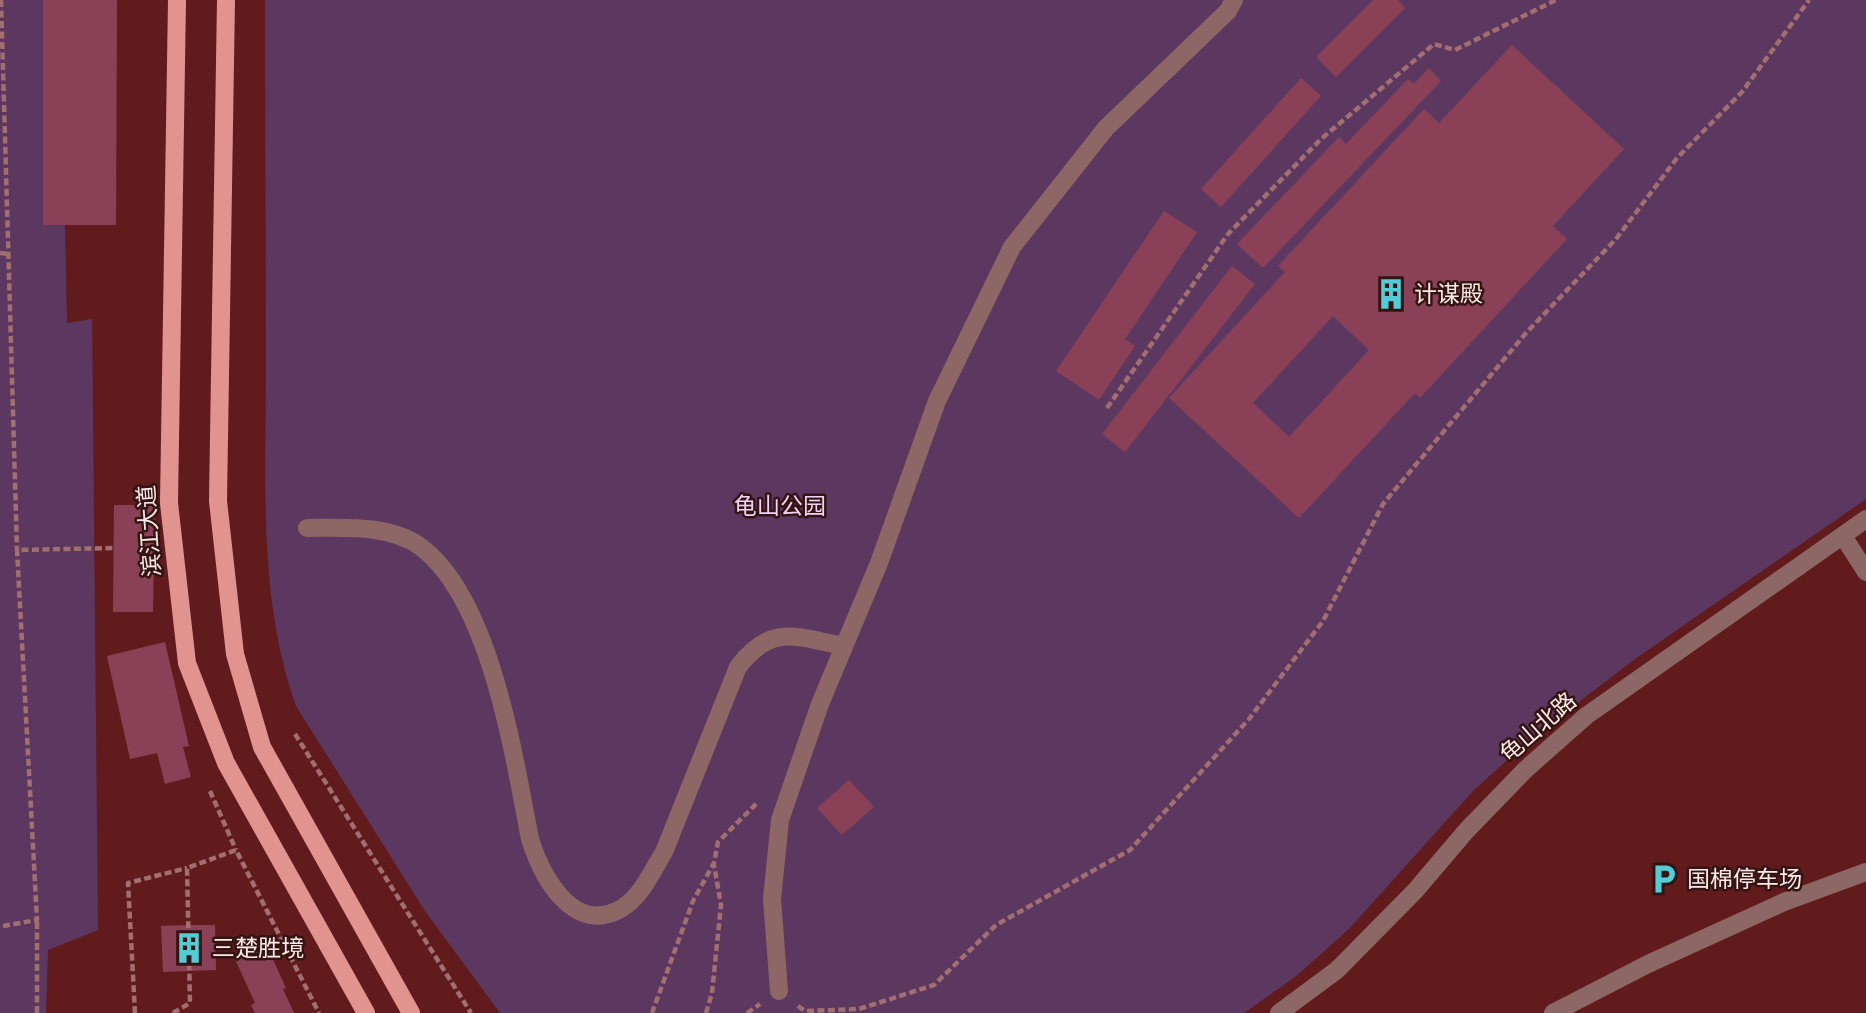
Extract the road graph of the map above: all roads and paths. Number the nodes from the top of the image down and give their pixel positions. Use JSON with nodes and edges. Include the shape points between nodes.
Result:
{"nodes":[{"id":1,"x":1,"y":0,"type":"edge"},
{"id":2,"x":177,"y":0,"type":"edge"},
{"id":3,"x":226,"y":0,"type":"edge"},
{"id":4,"x":1234,"y":0,"type":"edge"},
{"id":5,"x":1556,"y":0,"type":"edge"},
{"id":6,"x":1809,"y":0,"type":"edge"},
{"id":7,"x":0,"y":253,"type":"edge"},
{"id":8,"x":9,"y":254,"type":"junction"},
{"id":9,"x":1107,"y":408,"type":"dead end"},
{"id":10,"x":1866,"y":519,"type":"edge"},
{"id":11,"x":307,"y":528,"type":"dead end"},
{"id":12,"x":1843,"y":536,"type":"junction"},
{"id":13,"x":114,"y":548,"type":"dead end"},
{"id":14,"x":17,"y":550,"type":"junction"},
{"id":15,"x":1866,"y":572,"type":"edge"},
{"id":16,"x":844,"y":646,"type":"junction"},
{"id":17,"x":295,"y":734,"type":"dead end"},
{"id":18,"x":206,"y":782,"type":"dead end"},
{"id":19,"x":763,"y":798,"type":"dead end"},
{"id":20,"x":236,"y":850,"type":"junction"},
{"id":21,"x":713,"y":863,"type":"junction"},
{"id":22,"x":187,"y":868,"type":"junction"},
{"id":23,"x":1866,"y":872,"type":"edge"},
{"id":24,"x":37,"y":920,"type":"junction"},
{"id":25,"x":3,"y":926,"type":"dead end"},
{"id":26,"x":779,"y":991,"type":"junction"},
{"id":27,"x":190,"y":1003,"type":"junction"},
{"id":28,"x":37,"y":1013,"type":"edge"},
{"id":29,"x":135,"y":1013,"type":"edge"},
{"id":30,"x":173,"y":1013,"type":"edge"},
{"id":31,"x":188,"y":1013,"type":"edge"},
{"id":32,"x":319,"y":1013,"type":"edge"},
{"id":33,"x":366,"y":1013,"type":"edge"},
{"id":34,"x":411,"y":1013,"type":"edge"},
{"id":35,"x":471,"y":1013,"type":"edge"},
{"id":36,"x":652,"y":1013,"type":"edge"},
{"id":37,"x":706,"y":1013,"type":"edge"},
{"id":38,"x":747,"y":1013,"type":"edge"},
{"id":39,"x":1279,"y":1013,"type":"edge"},
{"id":40,"x":1553,"y":1013,"type":"edge"}],
"edges":[{"from":1,"to":8,"type":"path"},
{"from":2,"to":33,"type":"main road","name":"滨江大道","via":[[169,503],[187,663],[226,763]]},
{"from":3,"to":34,"type":"main road","via":[[218,501],[235,654],[262,747]]},
{"from":4,"to":16,"type":"street","via":[[1228,11],[1106,128],[1012,247],[937,401]]},
{"from":5,"to":9,"type":"path","via":[[1455,50],[1434,44],[1321,139],[1228,234]]},
{"from":6,"to":26,"type":"path","via":[[1742,92],[1676,158],[1616,240],[1526,333],[1383,504],[1323,621],[1249,719],[1130,850],[996,925],[933,985],[859,1009],[805,1011]]},
{"from":7,"to":8,"type":"path"},
{"from":8,"to":14,"type":"path"},
{"from":10,"to":12,"type":"street","name":"龟山北路"},
{"from":11,"to":16,"type":"street","via":[[356,528],[396,535],[421,547],[445,572],[496,678],[537,859],[557,895],[585,914],[602,917],[623,907],[648,878],[664,852],[738,667],[750,651],[778,636]]},
{"from":12,"to":15,"type":"street"},
{"from":12,"to":39,"type":"street","name":"龟山北路","via":[[1586,716],[1525,770],[1337,970]]},
{"from":13,"to":14,"type":"path"},
{"from":14,"to":24,"type":"path"},
{"from":16,"to":26,"type":"street","via":[[780,820],[772,899]]},
{"from":17,"to":35,"type":"path"},
{"from":18,"to":20,"type":"path"},
{"from":19,"to":21,"type":"path","via":[[718,842]]},
{"from":20,"to":22,"type":"path"},
{"from":20,"to":32,"type":"path"},
{"from":21,"to":36,"type":"path","via":[[693,901]]},
{"from":21,"to":37,"type":"path","via":[[721,905]]},
{"from":22,"to":27,"type":"path"},
{"from":22,"to":29,"type":"path","via":[[128,883]]},
{"from":23,"to":40,"type":"street","via":[[1772,907]]},
{"from":24,"to":25,"type":"path"},
{"from":24,"to":28,"type":"path"},
{"from":26,"to":38,"type":"path"},
{"from":27,"to":30,"type":"path"},
{"from":27,"to":31,"type":"path"}]}
